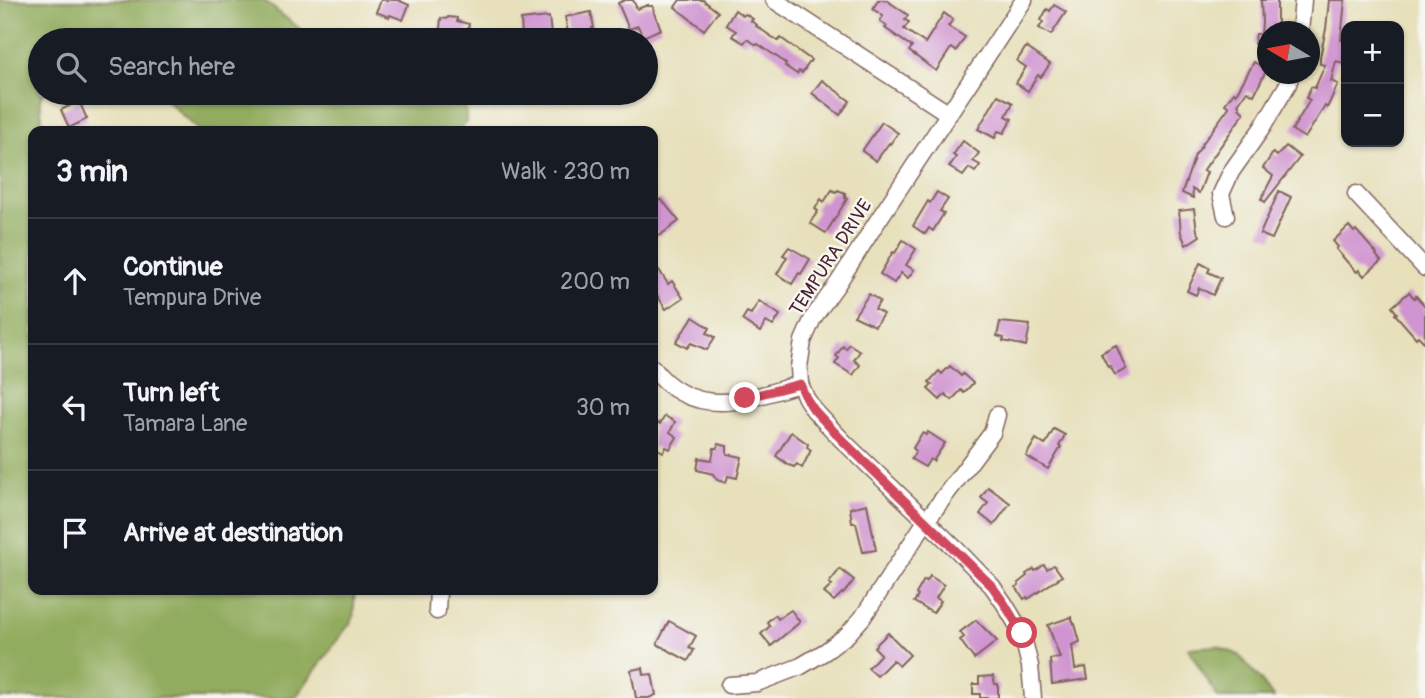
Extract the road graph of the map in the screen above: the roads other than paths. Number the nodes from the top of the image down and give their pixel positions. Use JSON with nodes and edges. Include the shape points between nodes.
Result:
{"nodes":[{"id":1,"x":774,"y":0,"type":"edge"},
{"id":2,"x":1024,"y":0,"type":"edge"},
{"id":3,"x":1303,"y":0,"type":"edge"},
{"id":4,"x":1301,"y":21,"type":"edge"},
{"id":5,"x":1287,"y":84,"type":"edge"},
{"id":6,"x":949,"y":114,"type":"junction"},
{"id":7,"x":1356,"y":194,"type":"dead end"},
{"id":8,"x":1226,"y":216,"type":"dead end"},
{"id":9,"x":1425,"y":268,"type":"edge"},
{"id":10,"x":658,"y":376,"type":"edge"},
{"id":11,"x":800,"y":384,"type":"junction"},
{"id":12,"x":997,"y":415,"type":"dead end"},
{"id":13,"x":926,"y":521,"type":"junction"},
{"id":14,"x":438,"y":595,"type":"edge"},
{"id":15,"x":437,"y":611,"type":"dead end"},
{"id":16,"x":729,"y":685,"type":"dead end"},
{"id":17,"x":1033,"y":698,"type":"edge"}],
"edges":[{"from":1,"to":6,"type":"street"},
{"from":2,"to":6,"type":"street","name":"TEMPURA DRIVE"},
{"from":3,"to":4,"type":"street"},
{"from":5,"to":8,"type":"street","via":[[1231,172],[1221,194]]},
{"from":6,"to":11,"type":"street","name":"TEMPURA DRIVE","via":[[813,318],[800,354]]},
{"from":7,"to":9,"type":"street"},
{"from":10,"to":11,"type":"street","via":[[680,393],[719,402]]},
{"from":11,"to":13,"type":"street","via":[[814,410]]},
{"from":12,"to":13,"type":"street","via":[[992,433]]},
{"from":13,"to":16,"type":"street","via":[[847,635],[801,666],[757,683]]},
{"from":13,"to":17,"type":"street","via":[[1004,603],[1022,633]]},
{"from":14,"to":15,"type":"street"}]}
